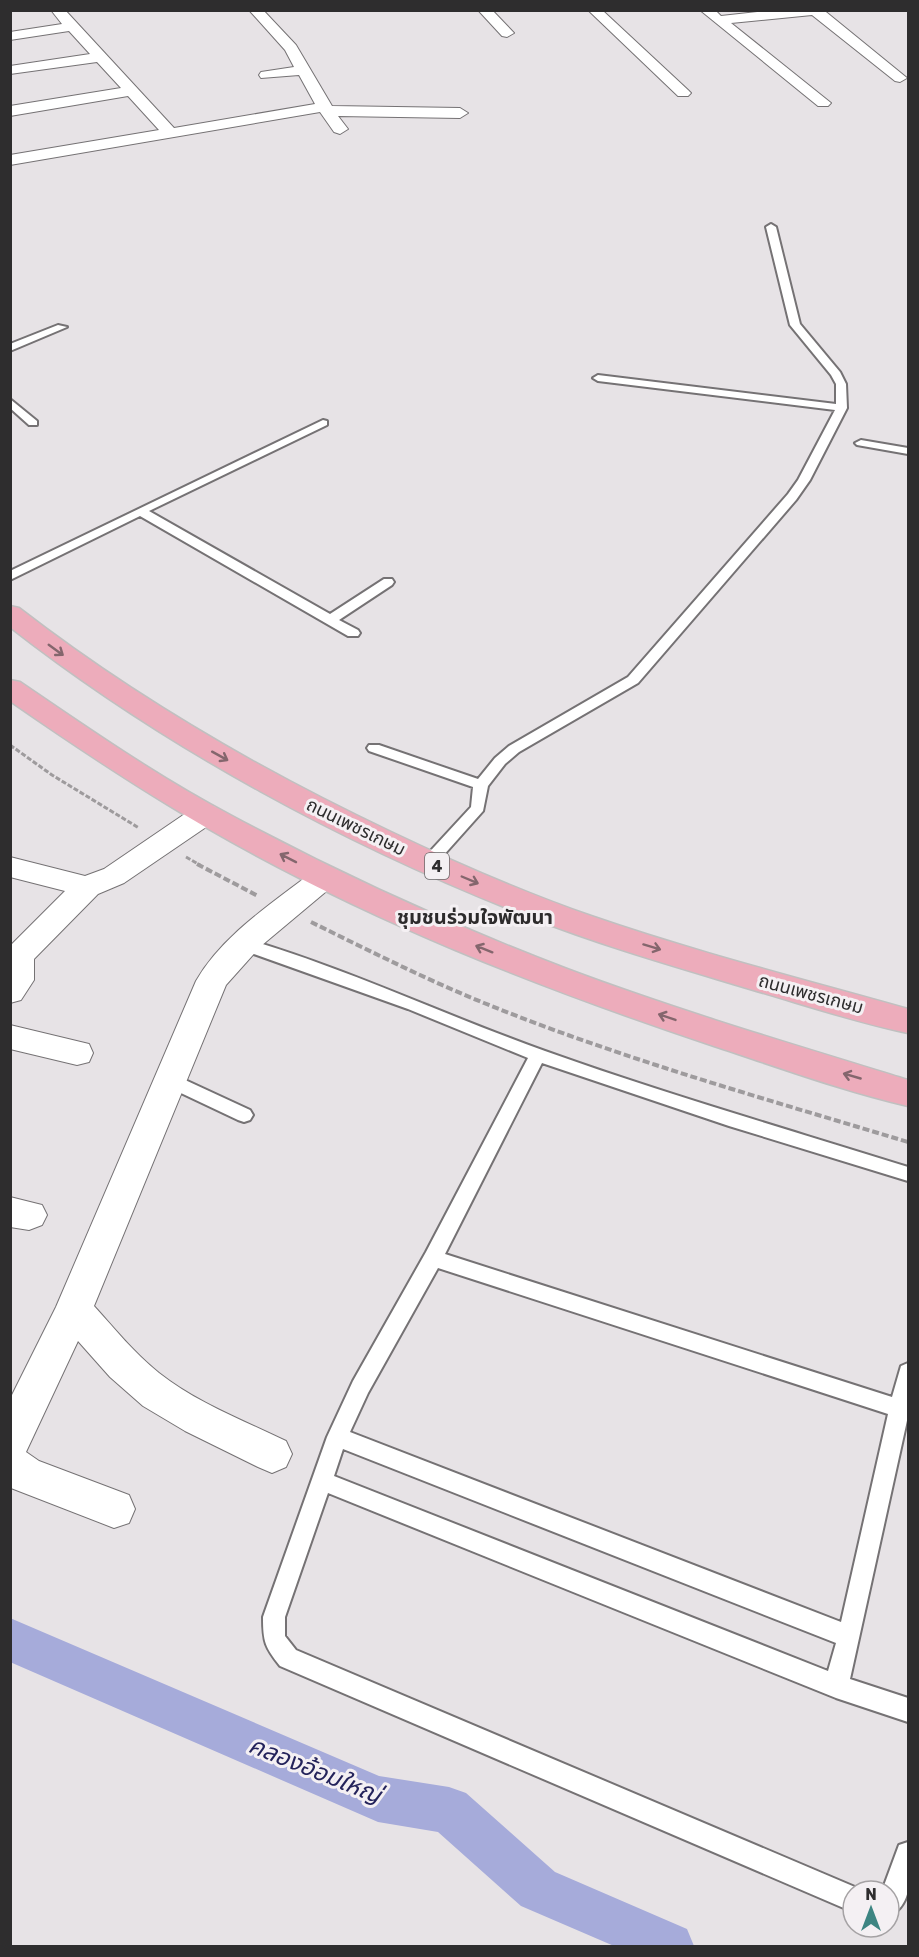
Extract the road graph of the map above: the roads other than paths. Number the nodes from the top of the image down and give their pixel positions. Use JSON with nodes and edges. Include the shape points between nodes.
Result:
{"nodes":[{"id":1,"x":57,"y":10,"type":"edge"},
{"id":2,"x":255,"y":10,"type":"edge"},
{"id":3,"x":484,"y":10,"type":"edge"},
{"id":4,"x":594,"y":10,"type":"edge"},
{"id":5,"x":706,"y":10,"type":"edge"},
{"id":6,"x":821,"y":10,"type":"edge"},
{"id":7,"x":816,"y":11,"type":"edge"},
{"id":8,"x":718,"y":20,"type":"junction"},
{"id":9,"x":71,"y":27,"type":"junction"},
{"id":10,"x":507,"y":33,"type":"dead end"},
{"id":11,"x":10,"y":36,"type":"edge"},
{"id":12,"x":99,"y":57,"type":"junction"},
{"id":13,"x":10,"y":70,"type":"edge"},
{"id":14,"x":304,"y":70,"type":"junction"},
{"id":15,"x":266,"y":75,"type":"dead end"},
{"id":16,"x":900,"y":78,"type":"dead end"},
{"id":17,"x":131,"y":92,"type":"junction"},
{"id":18,"x":684,"y":93,"type":"dead end"},
{"id":19,"x":823,"y":102,"type":"dead end"},
{"id":20,"x":325,"y":109,"type":"junction"},
{"id":21,"x":10,"y":111,"type":"edge"},
{"id":22,"x":460,"y":113,"type":"dead end"},
{"id":23,"x":340,"y":129,"type":"dead end"},
{"id":24,"x":170,"y":133,"type":"junction"},
{"id":25,"x":10,"y":160,"type":"edge"},
{"id":26,"x":771,"y":227,"type":"dead end"},
{"id":27,"x":62,"y":327,"type":"dead end"},
{"id":28,"x":10,"y":348,"type":"edge"},
{"id":29,"x":598,"y":378,"type":"dead end"},
{"id":30,"x":10,"y":402,"type":"edge"},
{"id":31,"x":842,"y":408,"type":"junction"},
{"id":32,"x":33,"y":423,"type":"dead end"},
{"id":33,"x":324,"y":423,"type":"dead end"},
{"id":34,"x":861,"y":442,"type":"dead end"},
{"id":35,"x":909,"y":451,"type":"edge"},
{"id":36,"x":140,"y":511,"type":"junction"},
{"id":37,"x":10,"y":576,"type":"edge"},
{"id":38,"x":388,"y":582,"type":"dead end"},
{"id":39,"x":10,"y":614,"type":"edge"},
{"id":40,"x":332,"y":619,"type":"junction"},
{"id":41,"x":353,"y":633,"type":"dead end"},
{"id":42,"x":10,"y":688,"type":"edge"},
{"id":43,"x":374,"y":748,"type":"dead end"},
{"id":44,"x":481,"y":785,"type":"junction"},
{"id":45,"x":205,"y":814,"type":"junction"},
{"id":46,"x":428,"y":863,"type":"junction"},
{"id":47,"x":10,"y":867,"type":"edge"},
{"id":48,"x":325,"y":877,"type":"junction"},
{"id":49,"x":87,"y":887,"type":"junction"},
{"id":50,"x":243,"y":944,"type":"junction"},
{"id":51,"x":15,"y":959,"type":"edge"},
{"id":52,"x":10,"y":992,"type":"edge"},
{"id":53,"x":909,"y":1021,"type":"edge"},
{"id":54,"x":10,"y":1037,"type":"edge"},
{"id":55,"x":77,"y":1053,"type":"dead end"},
{"id":56,"x":538,"y":1055,"type":"junction"},
{"id":57,"x":170,"y":1080,"type":"junction"},
{"id":58,"x":909,"y":1093,"type":"edge"},
{"id":59,"x":244,"y":1115,"type":"dead end"},
{"id":60,"x":909,"y":1174,"type":"edge"},
{"id":61,"x":433,"y":1258,"type":"junction"},
{"id":62,"x":74,"y":1309,"type":"junction"},
{"id":63,"x":909,"y":1372,"type":"edge"},
{"id":64,"x":899,"y":1408,"type":"junction"},
{"id":65,"x":337,"y":1437,"type":"junction"},
{"id":66,"x":10,"y":1442,"type":"edge"},
{"id":67,"x":272,"y":1454,"type":"dead end"},
{"id":68,"x":10,"y":1464,"type":"edge"},
{"id":69,"x":322,"y":1480,"type":"junction"},
{"id":70,"x":114,"y":1509,"type":"dead end"},
{"id":71,"x":849,"y":1637,"type":"junction"},
{"id":72,"x":836,"y":1686,"type":"junction"},
{"id":73,"x":909,"y":1710,"type":"edge"},
{"id":74,"x":909,"y":1854,"type":"edge"},
{"id":75,"x":900,"y":1879,"type":"edge"},
{"id":76,"x":841,"y":1894,"type":"edge"}],
"edges":[{"from":1,"to":9,"type":"street"},
{"from":2,"to":14,"type":"street","via":[[291,48]]},
{"from":3,"to":10,"type":"street"},
{"from":4,"to":18,"type":"street"},
{"from":5,"to":8,"type":"street"},
{"from":6,"to":7,"type":"street"},
{"from":7,"to":8,"type":"street"},
{"from":7,"to":16,"type":"street"},
{"from":8,"to":19,"type":"street"},
{"from":9,"to":11,"type":"street"},
{"from":9,"to":12,"type":"street"},
{"from":12,"to":13,"type":"street"},
{"from":12,"to":17,"type":"street"},
{"from":14,"to":15,"type":"street"},
{"from":14,"to":20,"type":"street"},
{"from":17,"to":21,"type":"street"},
{"from":17,"to":24,"type":"street"},
{"from":20,"to":22,"type":"street"},
{"from":20,"to":23,"type":"street"},
{"from":20,"to":24,"type":"street"},
{"from":24,"to":25,"type":"street"},
{"from":26,"to":31,"type":"lane","via":[[795,325],[836,375],[841,384]]},
{"from":27,"to":28,"type":"lane"},
{"from":29,"to":31,"type":"lane"},
{"from":30,"to":32,"type":"lane"},
{"from":31,"to":44,"type":"lane","via":[[792,497],[633,680],[514,749]]},
{"from":33,"to":36,"type":"lane"},
{"from":34,"to":35,"type":"lane"},
{"from":36,"to":37,"type":"lane"},
{"from":36,"to":40,"type":"lane"},
{"from":38,"to":40,"type":"lane"},
{"from":39,"to":46,"type":"main road","name":"ถนนเพชรเกษม","number":"4","one_way":true,"via":[[108,687],[189,738],[276,787]]},
{"from":40,"to":41,"type":"lane"},
{"from":42,"to":45,"type":"main road","via":[[131,770]]},
{"from":43,"to":44,"type":"lane"},
{"from":44,"to":46,"type":"lane","via":[[478,807]]},
{"from":48,"to":45,"type":"main road","one_way":true},
{"from":45,"to":49,"type":"street","via":[[114,876]]},
{"from":46,"to":53,"type":"main road","name":"ถนนเพชรเกษม","number":"4","one_way":true,"via":[[614,936]]},
{"from":47,"to":49,"type":"street"},
{"from":48,"to":50,"type":"street"},
{"from":58,"to":48,"type":"main road","one_way":true,"via":[[799,1061],[602,994],[424,924]]},
{"from":49,"to":51,"type":"street"},
{"from":50,"to":56,"type":"lane","via":[[414,1005]]},
{"from":50,"to":57,"type":"street","via":[[212,981]]},
{"from":51,"to":52,"type":"street","via":[[18,980]]},
{"from":54,"to":55,"type":"street"},
{"from":56,"to":60,"type":"lane"},
{"from":56,"to":61,"type":"lane"},
{"from":57,"to":59,"type":"lane"},
{"from":57,"to":62,"type":"street"},
{"from":61,"to":64,"type":"lane"},
{"from":61,"to":65,"type":"lane","via":[[360,1387]]},
{"from":62,"to":66,"type":"street"},
{"from":62,"to":67,"type":"street","via":[[155,1393]]},
{"from":63,"to":64,"type":"lane"},
{"from":64,"to":71,"type":"lane"},
{"from":65,"to":69,"type":"lane"},
{"from":65,"to":71,"type":"lane"},
{"from":68,"to":70,"type":"street","via":[[26,1475]]},
{"from":69,"to":72,"type":"lane"},
{"from":69,"to":76,"type":"lane","via":[[274,1617],[274,1640],[288,1658]]},
{"from":71,"to":72,"type":"lane"},
{"from":72,"to":73,"type":"lane"},
{"from":74,"to":75,"type":"lane"}]}
